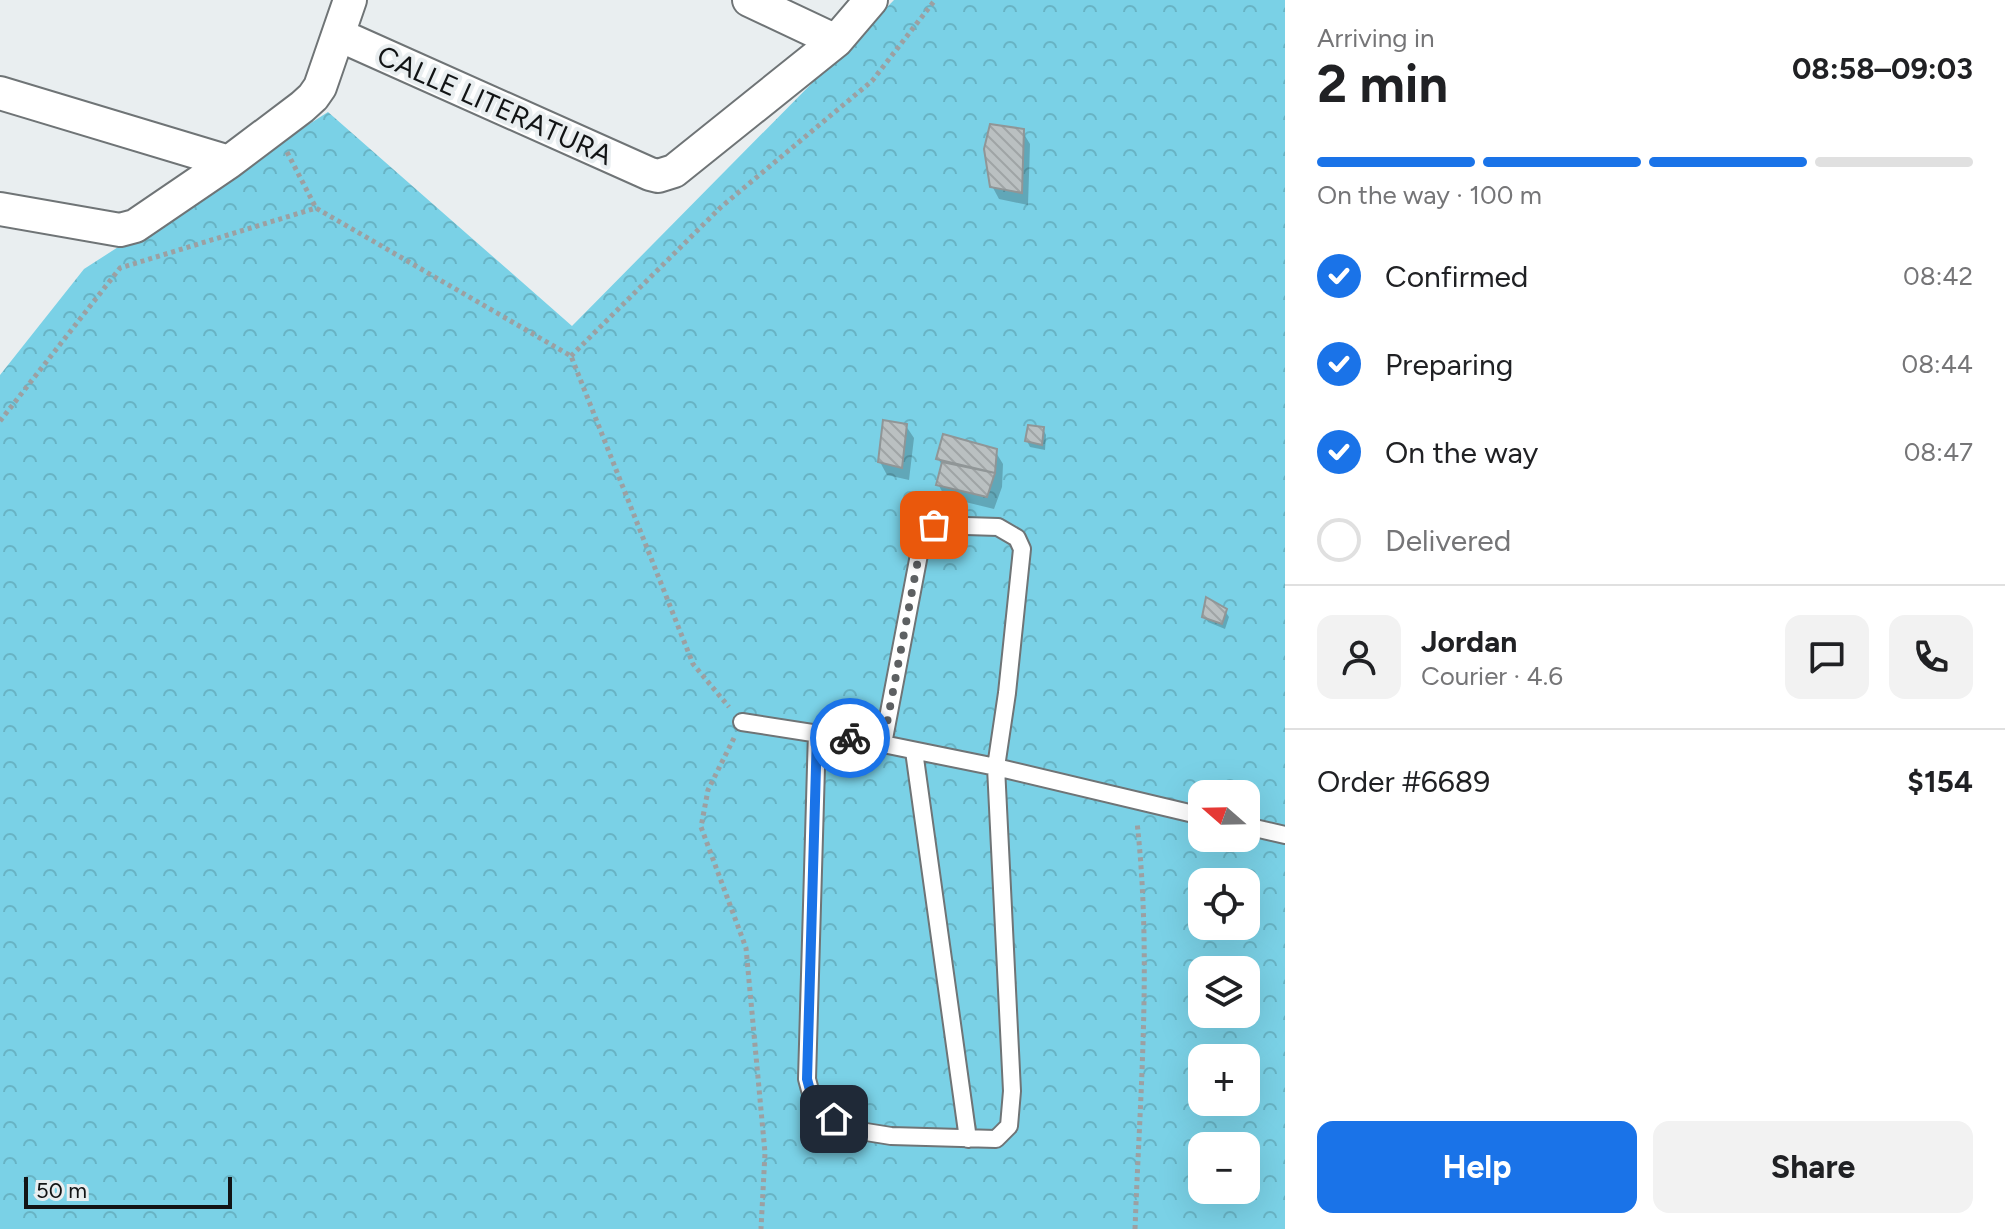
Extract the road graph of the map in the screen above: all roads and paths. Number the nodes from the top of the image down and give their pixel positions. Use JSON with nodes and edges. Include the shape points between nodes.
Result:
{"nodes":[{"id":1,"x":350,"y":0,"type":"edge"},
{"id":2,"x":749,"y":0,"type":"edge"},
{"id":3,"x":871,"y":0,"type":"edge"},
{"id":4,"x":935,"y":0,"type":"edge"},
{"id":5,"x":339,"y":35,"type":"junction"},
{"id":6,"x":836,"y":41,"type":"junction"},
{"id":7,"x":0,"y":93,"type":"edge"},
{"id":8,"x":273,"y":129,"type":"junction"},
{"id":9,"x":229,"y":162,"type":"junction"},
{"id":10,"x":316,"y":208,"type":"junction"},
{"id":11,"x":0,"y":209,"type":"edge"},
{"id":12,"x":571,"y":356,"type":"junction"},
{"id":13,"x":0,"y":421,"type":"edge"},
{"id":14,"x":742,"y":722,"type":"junction"},
{"id":15,"x":817,"y":732,"type":"junction"},
{"id":16,"x":883,"y":744,"type":"junction"},
{"id":17,"x":914,"y":751,"type":"junction"},
{"id":18,"x":996,"y":767,"type":"junction"},
{"id":19,"x":1135,"y":800,"type":"junction"},
{"id":20,"x":1188,"y":813,"type":"edge"},
{"id":21,"x":1260,"y":829,"type":"edge"},
{"id":22,"x":1285,"y":835,"type":"edge"},
{"id":23,"x":968,"y":1139,"type":"junction"},
{"id":24,"x":761,"y":1229,"type":"edge"},
{"id":25,"x":1135,"y":1229,"type":"edge"}],
"edges":[{"from":1,"to":5,"type":"street"},
{"from":2,"to":6,"type":"street"},
{"from":3,"to":6,"type":"street"},
{"from":4,"to":12,"type":"path","via":[[872,81],[721,207]]},
{"from":5,"to":6,"type":"street","name":"CALLE LITERATURA","via":[[658,176],[674,171]]},
{"from":5,"to":8,"type":"street","via":[[313,97]]},
{"from":7,"to":9,"type":"street"},
{"from":8,"to":9,"type":"street"},
{"from":8,"to":10,"type":"path"},
{"from":9,"to":11,"type":"street","via":[[127,229]]},
{"from":10,"to":12,"type":"path"},
{"from":10,"to":13,"type":"path","via":[[120,268]]},
{"from":12,"to":14,"type":"path","via":[[693,664]]},
{"from":14,"to":15,"type":"lane"},
{"from":14,"to":24,"type":"path","via":[[708,790],[701,827],[746,948],[765,1153]]},
{"from":15,"to":16,"type":"lane"},
{"from":15,"to":23,"type":"lane","via":[[807,1079],[814,1105],[860,1131]]},
{"from":16,"to":17,"type":"lane"},
{"from":16,"to":18,"type":"lane","via":[[921,544],[934,525],[998,527],[1017,538],[1022,549]]},
{"from":17,"to":18,"type":"lane"},
{"from":17,"to":23,"type":"lane"},
{"from":18,"to":19,"type":"lane"},
{"from":18,"to":23,"type":"lane","via":[[1012,1091],[1009,1126],[996,1139]]},
{"from":19,"to":20,"type":"lane"},
{"from":19,"to":25,"type":"path","via":[[1143,873],[1144,992]]},
{"from":21,"to":22,"type":"lane"}]}
